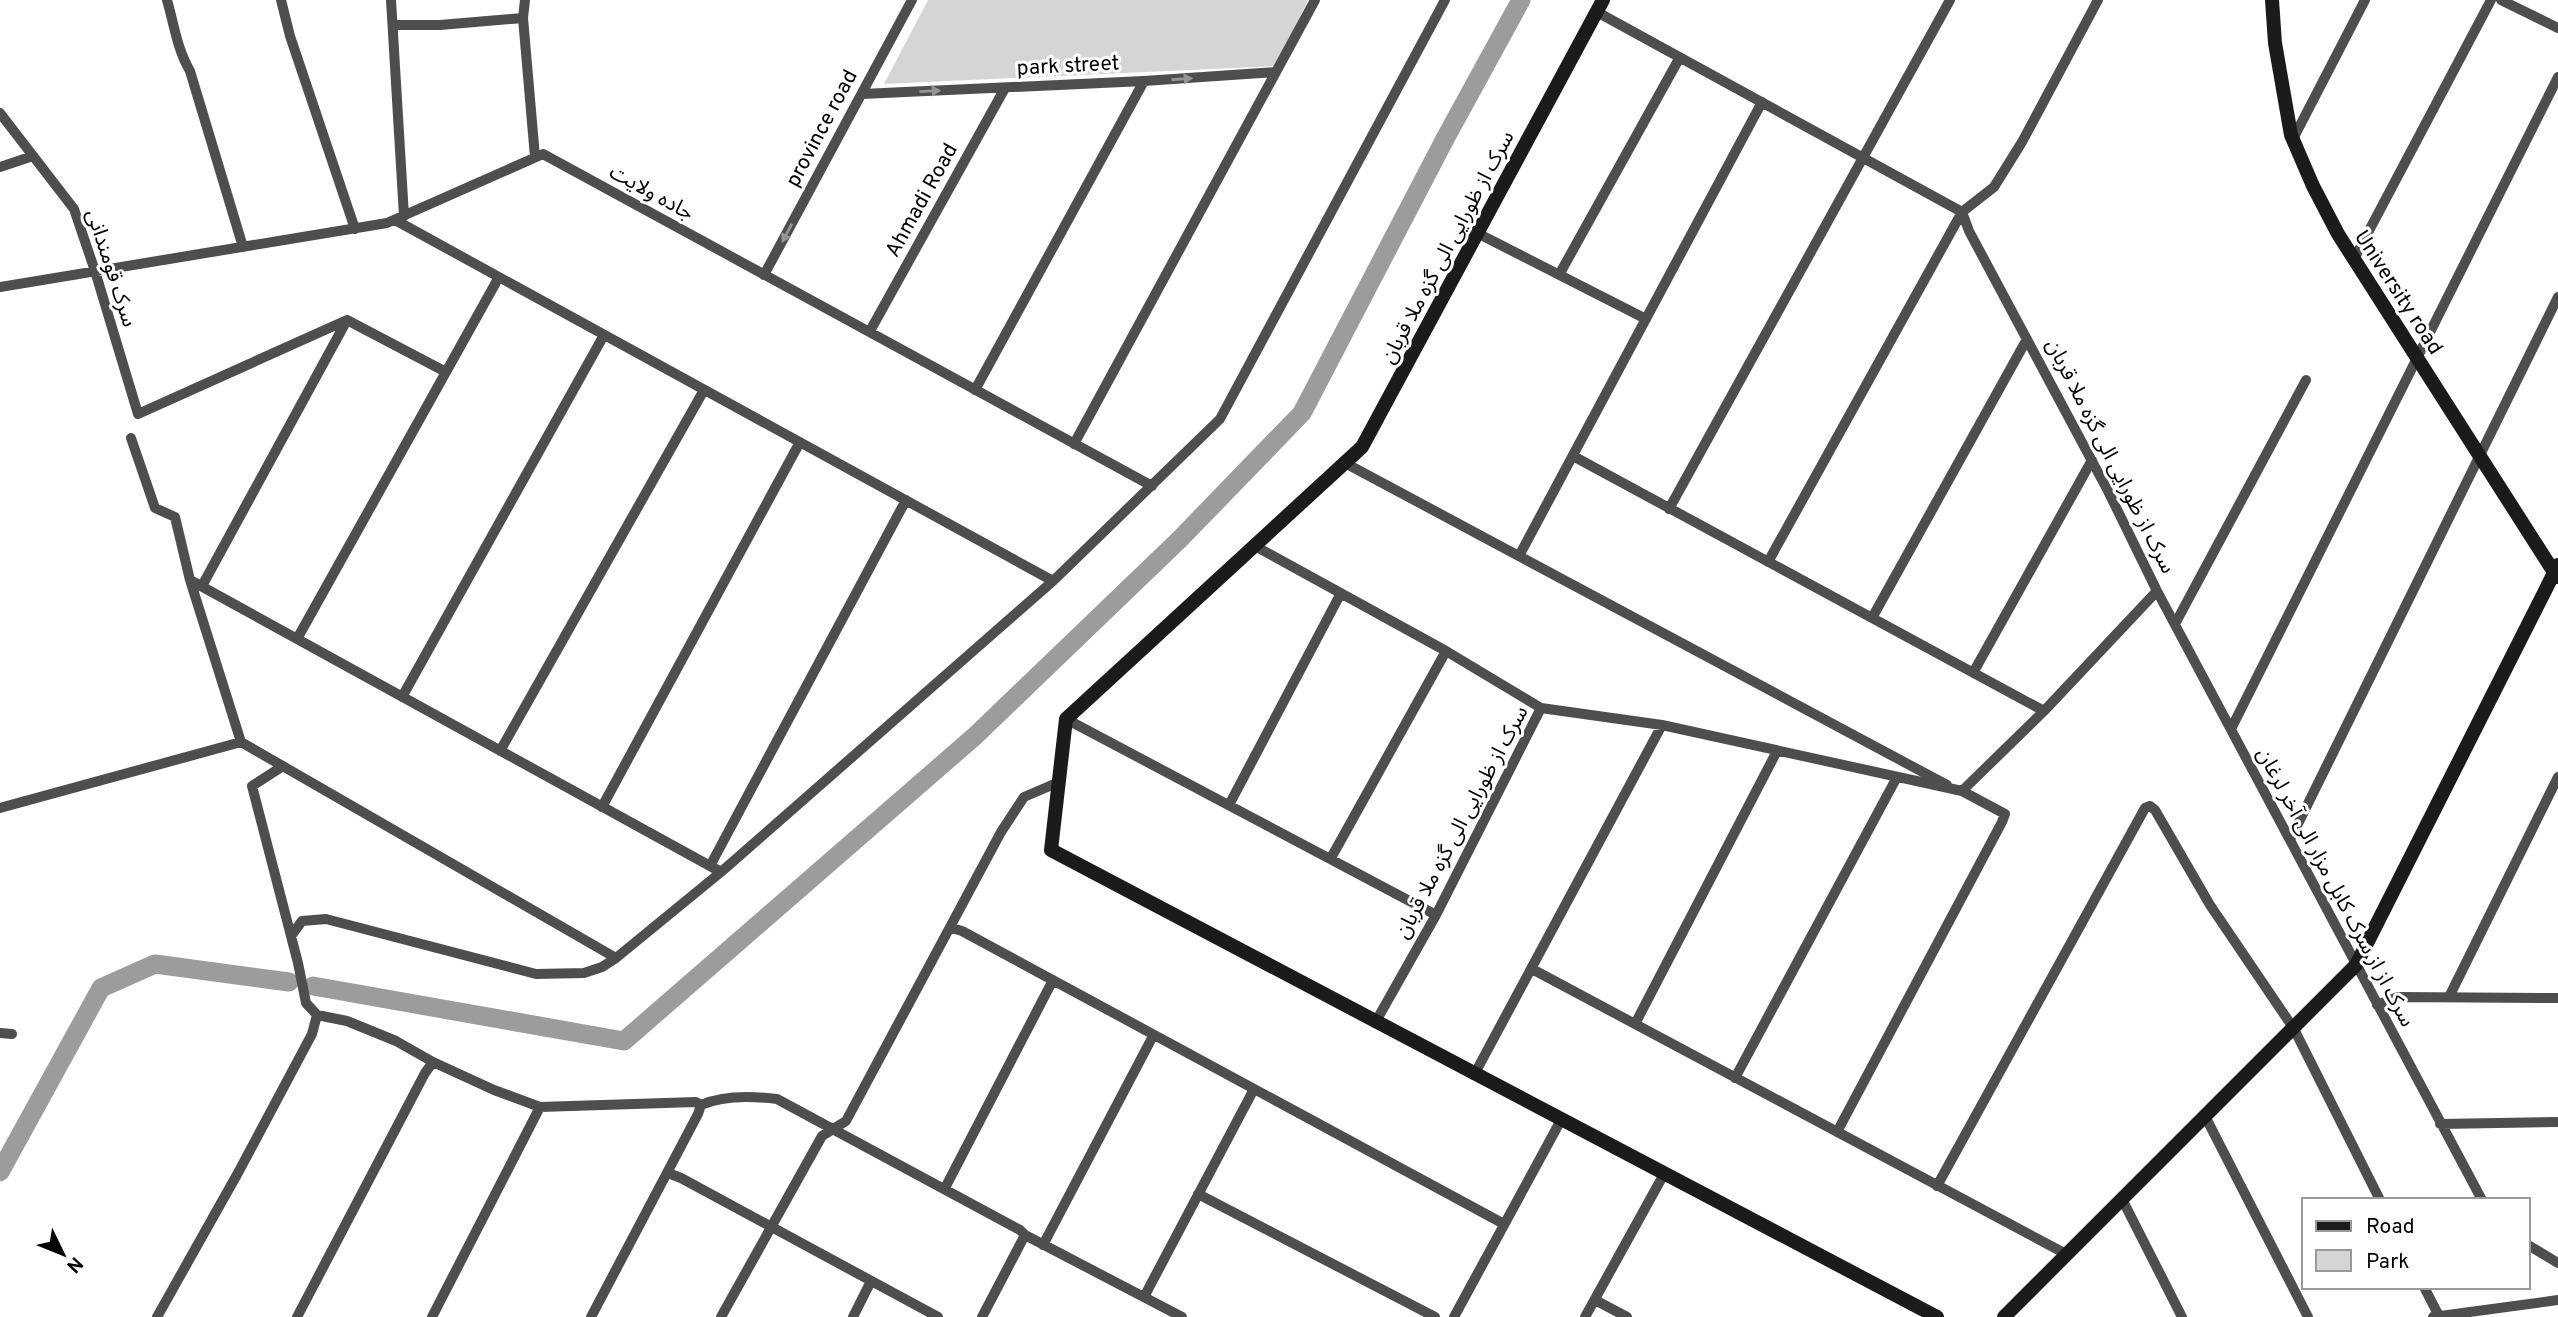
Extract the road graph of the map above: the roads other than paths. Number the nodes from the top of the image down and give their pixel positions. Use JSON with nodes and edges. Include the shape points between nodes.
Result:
{"nodes":[{"id":1,"x":167,"y":0,"type":"edge"},
{"id":2,"x":281,"y":0,"type":"edge"},
{"id":3,"x":391,"y":0,"type":"edge"},
{"id":4,"x":524,"y":0,"type":"edge"},
{"id":5,"x":912,"y":0,"type":"edge"},
{"id":6,"x":1315,"y":0,"type":"edge"},
{"id":7,"x":1445,"y":0,"type":"edge"},
{"id":8,"x":1950,"y":0,"type":"edge"},
{"id":9,"x":2098,"y":0,"type":"edge"},
{"id":10,"x":2272,"y":0,"type":"edge"},
{"id":11,"x":2365,"y":0,"type":"edge"},
{"id":12,"x":2491,"y":0,"type":"edge"},
{"id":13,"x":2501,"y":0,"type":"edge"},
{"id":14,"x":1600,"y":6,"type":"edge"},
{"id":15,"x":523,"y":18,"type":"junction"},
{"id":16,"x":393,"y":25,"type":"junction"},
{"id":17,"x":2558,"y":28,"type":"edge"},
{"id":18,"x":1680,"y":57,"type":"junction"},
{"id":19,"x":1276,"y":72,"type":"junction"},
{"id":20,"x":2558,"y":76,"type":"edge"},
{"id":21,"x":1144,"y":81,"type":"junction"},
{"id":22,"x":1006,"y":88,"type":"junction"},
{"id":23,"x":862,"y":94,"type":"junction"},
{"id":24,"x":1762,"y":102,"type":"junction"},
{"id":25,"x":0,"y":113,"type":"edge"},
{"id":26,"x":2294,"y":139,"type":"junction"},
{"id":27,"x":33,"y":156,"type":"junction"},
{"id":28,"x":1864,"y":157,"type":"junction"},
{"id":29,"x":535,"y":158,"type":"junction"},
{"id":30,"x":0,"y":167,"type":"edge"},
{"id":31,"x":1962,"y":212,"type":"junction"},
{"id":32,"x":399,"y":218,"type":"junction"},
{"id":33,"x":355,"y":229,"type":"junction"},
{"id":34,"x":1479,"y":234,"type":"junction"},
{"id":35,"x":243,"y":247,"type":"junction"},
{"id":36,"x":2354,"y":260,"type":"junction"},
{"id":37,"x":95,"y":271,"type":"junction"},
{"id":38,"x":764,"y":275,"type":"junction"},
{"id":39,"x":1559,"y":275,"type":"junction"},
{"id":40,"x":499,"y":277,"type":"junction"},
{"id":41,"x":0,"y":287,"type":"edge"},
{"id":42,"x":2558,"y":297,"type":"edge"},
{"id":43,"x":1646,"y":319,"type":"junction"},
{"id":44,"x":347,"y":320,"type":"junction"},
{"id":45,"x":870,"y":331,"type":"junction"},
{"id":46,"x":604,"y":335,"type":"junction"},
{"id":47,"x":2027,"y":339,"type":"junction"},
{"id":48,"x":2416,"y":357,"type":"junction"},
{"id":49,"x":446,"y":372,"type":"junction"},
{"id":50,"x":2306,"y":380,"type":"dead end"},
{"id":51,"x":705,"y":390,"type":"junction"},
{"id":52,"x":975,"y":390,"type":"junction"},
{"id":53,"x":131,"y":438,"type":"dead end"},
{"id":54,"x":800,"y":442,"type":"junction"},
{"id":55,"x":1074,"y":444,"type":"junction"},
{"id":56,"x":2479,"y":455,"type":"junction"},
{"id":57,"x":1573,"y":456,"type":"junction"},
{"id":58,"x":2092,"y":460,"type":"junction"},
{"id":59,"x":1345,"y":463,"type":"junction"},
{"id":60,"x":1152,"y":486,"type":"junction"},
{"id":61,"x":906,"y":500,"type":"junction"},
{"id":62,"x":1669,"y":509,"type":"junction"},
{"id":63,"x":1255,"y":546,"type":"junction"},
{"id":64,"x":1519,"y":556,"type":"junction"},
{"id":65,"x":1768,"y":562,"type":"junction"},
{"id":66,"x":2557,"y":572,"type":"edge"},
{"id":67,"x":190,"y":580,"type":"junction"},
{"id":68,"x":1053,"y":581,"type":"junction"},
{"id":69,"x":202,"y":586,"type":"junction"},
{"id":70,"x":2157,"y":591,"type":"junction"},
{"id":71,"x":1341,"y":593,"type":"junction"},
{"id":72,"x":1872,"y":618,"type":"junction"},
{"id":73,"x":2175,"y":624,"type":"junction"},
{"id":74,"x":297,"y":639,"type":"junction"},
{"id":75,"x":1446,"y":650,"type":"junction"},
{"id":76,"x":1973,"y":673,"type":"junction"},
{"id":77,"x":402,"y":697,"type":"junction"},
{"id":78,"x":1541,"y":708,"type":"junction"},
{"id":79,"x":2044,"y":712,"type":"junction"},
{"id":80,"x":1066,"y":719,"type":"junction"},
{"id":81,"x":1662,"y":725,"type":"junction"},
{"id":82,"x":2231,"y":729,"type":"junction"},
{"id":83,"x":241,"y":742,"type":"junction"},
{"id":84,"x":500,"y":751,"type":"junction"},
{"id":85,"x":1777,"y":751,"type":"junction"},
{"id":86,"x":283,"y":766,"type":"junction"},
{"id":87,"x":1897,"y":777,"type":"junction"},
{"id":88,"x":2558,"y":777,"type":"edge"},
{"id":89,"x":1059,"y":782,"type":"junction"},
{"id":90,"x":1958,"y":790,"type":"junction"},
{"id":91,"x":1229,"y":805,"type":"junction"},
{"id":92,"x":602,"y":807,"type":"junction"},
{"id":93,"x":0,"y":808,"type":"edge"},
{"id":94,"x":2290,"y":840,"type":"junction"},
{"id":95,"x":1331,"y":858,"type":"junction"},
{"id":96,"x":710,"y":866,"type":"junction"},
{"id":97,"x":721,"y":872,"type":"junction"},
{"id":98,"x":1436,"y":915,"type":"junction"},
{"id":99,"x":952,"y":928,"type":"junction"},
{"id":100,"x":291,"y":936,"type":"junction"},
{"id":101,"x":616,"y":958,"type":"junction"},
{"id":102,"x":2356,"y":965,"type":"junction"},
{"id":103,"x":1532,"y":969,"type":"junction"},
{"id":104,"x":1053,"y":980,"type":"junction"},
{"id":105,"x":2449,"y":997,"type":"junction"},
{"id":106,"x":2558,"y":998,"type":"edge"},
{"id":107,"x":2377,"y":1005,"type":"junction"},
{"id":108,"x":317,"y":1015,"type":"junction"},
{"id":109,"x":1375,"y":1023,"type":"junction"},
{"id":110,"x":1636,"y":1024,"type":"junction"},
{"id":111,"x":2294,"y":1029,"type":"junction"},
{"id":112,"x":0,"y":1033,"type":"edge"},
{"id":113,"x":12,"y":1034,"type":"dead end"},
{"id":114,"x":1153,"y":1036,"type":"junction"},
{"id":115,"x":433,"y":1062,"type":"junction"},
{"id":116,"x":1474,"y":1075,"type":"junction"},
{"id":117,"x":1735,"y":1078,"type":"junction"},
{"id":118,"x":1254,"y":1088,"type":"junction"},
{"id":119,"x":701,"y":1105,"type":"junction"},
{"id":120,"x":540,"y":1107,"type":"junction"},
{"id":121,"x":2206,"y":1116,"type":"junction"},
{"id":122,"x":1560,"y":1120,"type":"junction"},
{"id":123,"x":2558,"y":1122,"type":"edge"},
{"id":124,"x":2440,"y":1124,"type":"junction"},
{"id":125,"x":834,"y":1130,"type":"junction"},
{"id":126,"x":1837,"y":1132,"type":"junction"},
{"id":127,"x":668,"y":1174,"type":"junction"},
{"id":128,"x":1664,"y":1174,"type":"junction"},
{"id":129,"x":1937,"y":1186,"type":"junction"},
{"id":130,"x":945,"y":1188,"type":"junction"},
{"id":131,"x":1198,"y":1195,"type":"junction"},
{"id":132,"x":2379,"y":1198,"type":"edge"},
{"id":133,"x":2481,"y":1198,"type":"edge"},
{"id":134,"x":2122,"y":1199,"type":"junction"},
{"id":135,"x":1503,"y":1224,"type":"junction"},
{"id":136,"x":771,"y":1226,"type":"junction"},
{"id":137,"x":1025,"y":1235,"type":"junction"},
{"id":138,"x":1043,"y":1245,"type":"junction"},
{"id":139,"x":2530,"y":1246,"type":"edge"},
{"id":140,"x":2066,"y":1254,"type":"junction"},
{"id":141,"x":2558,"y":1263,"type":"edge"},
{"id":142,"x":871,"y":1281,"type":"junction"},
{"id":143,"x":2425,"y":1289,"type":"edge"},
{"id":144,"x":1144,"y":1297,"type":"junction"},
{"id":145,"x":1595,"y":1300,"type":"junction"},
{"id":146,"x":2558,"y":1300,"type":"edge"},
{"id":147,"x":2011,"y":1315,"type":"edge"},
{"id":148,"x":2439,"y":1316,"type":"edge"},
{"id":149,"x":157,"y":1317,"type":"edge"},
{"id":150,"x":296,"y":1317,"type":"edge"},
{"id":151,"x":432,"y":1317,"type":"edge"},
{"id":152,"x":591,"y":1317,"type":"edge"},
{"id":153,"x":721,"y":1317,"type":"edge"},
{"id":154,"x":853,"y":1317,"type":"edge"},
{"id":155,"x":938,"y":1317,"type":"edge"},
{"id":156,"x":982,"y":1317,"type":"edge"},
{"id":157,"x":1182,"y":1317,"type":"edge"},
{"id":158,"x":1435,"y":1317,"type":"edge"},
{"id":159,"x":1454,"y":1317,"type":"edge"},
{"id":160,"x":1585,"y":1317,"type":"edge"},
{"id":161,"x":1627,"y":1317,"type":"edge"},
{"id":162,"x":1937,"y":1317,"type":"edge"},
{"id":163,"x":2182,"y":1317,"type":"edge"},
{"id":164,"x":2308,"y":1317,"type":"edge"},
{"id":165,"x":2433,"y":1317,"type":"edge"}],
"edges":[{"from":1,"to":35,"type":"street"},
{"from":2,"to":33,"type":"street"},
{"from":3,"to":16,"type":"street"},
{"from":4,"to":15,"type":"street"},
{"from":5,"to":23,"type":"street","name":"province road"},
{"from":6,"to":19,"type":"street"},
{"from":7,"to":60,"type":"street","via":[[1220,419]]},
{"from":8,"to":28,"type":"street"},
{"from":9,"to":31,"type":"street","via":[[1994,187]]},
{"from":10,"to":26,"type":"street","name":"University road","via":[[2275,43]]},
{"from":11,"to":26,"type":"street"},
{"from":12,"to":36,"type":"street"},
{"from":13,"to":17,"type":"street"},
{"from":14,"to":18,"type":"street","name":"سرک از ظورایی الی گزه ملا قربان"},
{"from":14,"to":34,"type":"street","name":"سرک از ظورایی الی گزه ملا قربان"},
{"from":15,"to":16,"type":"street"},
{"from":15,"to":29,"type":"street"},
{"from":16,"to":32,"type":"street"},
{"from":18,"to":24,"type":"street","name":"سرک از ظورایی الی گزه ملا قربان"},
{"from":18,"to":39,"type":"street"},
{"from":21,"to":19,"type":"street","name":"park street","one_way":true},
{"from":19,"to":55,"type":"street"},
{"from":20,"to":48,"type":"street"},
{"from":21,"to":22,"type":"street","name":"park street"},
{"from":21,"to":52,"type":"street"},
{"from":23,"to":22,"type":"street","name":"park street","one_way":true},
{"from":22,"to":45,"type":"street","name":"Ahmadi Road"},
{"from":23,"to":38,"type":"street","name":"province road","one_way":true},
{"from":24,"to":28,"type":"street","name":"سرک از ظورایی الی گزه ملا قربان"},
{"from":24,"to":43,"type":"street"},
{"from":25,"to":27,"type":"street","name":"سرک قومندانی"},
{"from":26,"to":36,"type":"street","name":"University road","via":[[2313,186]]},
{"from":27,"to":30,"type":"street"},
{"from":27,"to":37,"type":"street","name":"سرک قومندانی","via":[[74,209]]},
{"from":28,"to":31,"type":"street","name":"سرک از ظورایی الی گزه ملا قربان"},
{"from":28,"to":62,"type":"street"},
{"from":29,"to":32,"type":"street"},
{"from":29,"to":38,"type":"street","name":"جاده ولایت","via":[[543,154]]},
{"from":31,"to":47,"type":"street","name":"سرک از ظورایی الی گزه ملا قربان"},
{"from":31,"to":65,"type":"street"},
{"from":32,"to":33,"type":"street"},
{"from":32,"to":40,"type":"street"},
{"from":33,"to":35,"type":"street"},
{"from":34,"to":39,"type":"street"},
{"from":34,"to":59,"type":"street","name":"سرک از ظورایی الی گزه ملا قربان","via":[[1362,447]]},
{"from":35,"to":37,"type":"street"},
{"from":36,"to":48,"type":"street","name":"University road"},
{"from":37,"to":41,"type":"street"},
{"from":37,"to":44,"type":"street","name":"سرک قومندانی","via":[[138,414]]},
{"from":38,"to":45,"type":"street","name":"جاده ولایت"},
{"from":39,"to":43,"type":"street"},
{"from":40,"to":46,"type":"street"},
{"from":40,"to":49,"type":"street"},
{"from":42,"to":56,"type":"street"},
{"from":43,"to":57,"type":"street"},
{"from":44,"to":49,"type":"street"},
{"from":44,"to":69,"type":"street"},
{"from":45,"to":52,"type":"street","name":"جاده ولایت"},
{"from":46,"to":51,"type":"street"},
{"from":46,"to":77,"type":"street"},
{"from":47,"to":58,"type":"street","name":"سرک از ظورایی الی گزه ملا قربان"},
{"from":47,"to":72,"type":"street"},
{"from":48,"to":56,"type":"street","name":"University road"},
{"from":48,"to":82,"type":"street"},
{"from":49,"to":74,"type":"street"},
{"from":50,"to":73,"type":"street"},
{"from":51,"to":54,"type":"street"},
{"from":51,"to":84,"type":"street"},
{"from":52,"to":55,"type":"street","name":"جاده ولایت"},
{"from":53,"to":67,"type":"street","via":[[155,508],[174,517]]},
{"from":54,"to":61,"type":"street"},
{"from":54,"to":92,"type":"street"},
{"from":55,"to":60,"type":"street","name":"جاده ولایت"},
{"from":56,"to":66,"type":"street","name":"University road"},
{"from":56,"to":94,"type":"street"},
{"from":57,"to":62,"type":"street"},
{"from":57,"to":64,"type":"street"},
{"from":58,"to":70,"type":"street","name":"سرک از ظورایی الی گزه ملا قربان"},
{"from":58,"to":76,"type":"street"},
{"from":59,"to":63,"type":"street","name":"سرک از ظورایی الی گزه ملا قربان"},
{"from":59,"to":64,"type":"street"},
{"from":60,"to":68,"type":"street"},
{"from":61,"to":68,"type":"street"},
{"from":61,"to":96,"type":"street"},
{"from":62,"to":65,"type":"street"},
{"from":63,"to":71,"type":"street"},
{"from":63,"to":80,"type":"street","name":"سرک از ظورایی الی گزه ملا قربان"},
{"from":64,"to":90,"type":"street"},
{"from":65,"to":72,"type":"street"},
{"from":66,"to":102,"type":"street"},
{"from":67,"to":69,"type":"street"},
{"from":67,"to":83,"type":"street"},
{"from":68,"to":97,"type":"street"},
{"from":69,"to":74,"type":"street"},
{"from":70,"to":73,"type":"street","name":"سرک از از سرک کابل مزار الی آخر لرغان"},
{"from":70,"to":79,"type":"street","name":"سرک از ظورایی الی گزه ملا قربان"},
{"from":71,"to":75,"type":"street"},
{"from":71,"to":91,"type":"street"},
{"from":72,"to":76,"type":"street"},
{"from":73,"to":82,"type":"street","name":"سرک از از سرک کابل مزار الی آخر لرغان"},
{"from":74,"to":77,"type":"street"},
{"from":75,"to":78,"type":"street"},
{"from":75,"to":95,"type":"street"},
{"from":76,"to":79,"type":"street"},
{"from":77,"to":84,"type":"street"},
{"from":78,"to":81,"type":"street","name":"سرک از ظورایی الی گزه ملا قربان"},
{"from":78,"to":98,"type":"street","name":"سرک از ظورایی الی گزه ملا قربان"},
{"from":79,"to":90,"type":"street","name":"سرک از ظورایی الی گزه ملا قربان"},
{"from":80,"to":89,"type":"street"},
{"from":80,"to":91,"type":"street"},
{"from":81,"to":85,"type":"street","name":"سرک از ظورایی الی گزه ملا قربان"},
{"from":81,"to":103,"type":"street"},
{"from":82,"to":94,"type":"street","name":"سرک از از سرک کابل مزار الی آخر لرغان"},
{"from":83,"to":86,"type":"street"},
{"from":83,"to":93,"type":"street"},
{"from":84,"to":92,"type":"street"},
{"from":85,"to":87,"type":"street","name":"سرک از ظورایی الی گزه ملا قربان"},
{"from":85,"to":110,"type":"street"},
{"from":86,"to":100,"type":"street","via":[[252,786]]},
{"from":86,"to":101,"type":"street"},
{"from":87,"to":90,"type":"street","name":"سرک از ظورایی الی گزه ملا قربان"},
{"from":87,"to":117,"type":"street"},
{"from":88,"to":105,"type":"street"},
{"from":89,"to":99,"type":"street","via":[[1024,797]]},
{"from":89,"to":109,"type":"street","via":[[1051,850]]},
{"from":90,"to":126,"type":"street","via":[[2005,814]]},
{"from":91,"to":95,"type":"street"},
{"from":92,"to":96,"type":"street"},
{"from":94,"to":102,"type":"street","name":"سرک از از سرک کابل مزار الی آخر لرغان"},
{"from":95,"to":98,"type":"street"},
{"from":96,"to":97,"type":"street"},
{"from":97,"to":101,"type":"street"},
{"from":98,"to":109,"type":"street","name":"سرک از ظورایی الی گزه ملا قربان"},
{"from":99,"to":104,"type":"street"},
{"from":99,"to":125,"type":"street","via":[[846,1121]]},
{"from":100,"to":101,"type":"street","via":[[302,921],[326,919],[536,974],[584,972]]},
{"from":100,"to":108,"type":"street","via":[[306,1003]]},
{"from":102,"to":107,"type":"street","name":"سرک از از سرک کابل مزار الی آخر لرغان"},
{"from":102,"to":111,"type":"street"},
{"from":103,"to":110,"type":"street"},
{"from":103,"to":116,"type":"street"},
{"from":104,"to":114,"type":"street"},
{"from":104,"to":130,"type":"street"},
{"from":105,"to":106,"type":"street"},
{"from":105,"to":107,"type":"street","via":[[2398,997]]},
{"from":107,"to":124,"type":"street","name":"سرک از از سرک کابل مزار الی آخر لرغان"},
{"from":108,"to":115,"type":"street","via":[[347,1021]]},
{"from":108,"to":149,"type":"street","via":[[312,1034]]},
{"from":109,"to":116,"type":"street"},
{"from":110,"to":117,"type":"street"},
{"from":111,"to":121,"type":"street"},
{"from":111,"to":129,"type":"street","via":[[2210,905],[2155,810],[2145,808]]},
{"from":111,"to":132,"type":"street"},
{"from":112,"to":113,"type":"street"},
{"from":114,"to":118,"type":"street"},
{"from":114,"to":138,"type":"street"},
{"from":115,"to":120,"type":"street"},
{"from":115,"to":150,"type":"street"},
{"from":116,"to":122,"type":"street"},
{"from":117,"to":126,"type":"street"},
{"from":118,"to":131,"type":"street"},
{"from":118,"to":135,"type":"street"},
{"from":119,"to":120,"type":"street"},
{"from":119,"to":125,"type":"street","via":[[755,1096],[777,1099]]},
{"from":119,"to":127,"type":"street"},
{"from":120,"to":151,"type":"street"},
{"from":121,"to":134,"type":"street"},
{"from":121,"to":164,"type":"street"},
{"from":122,"to":128,"type":"street"},
{"from":122,"to":135,"type":"street"},
{"from":123,"to":124,"type":"street"},
{"from":124,"to":133,"type":"street","name":"سرک از از سرک کابل مزار الی آخر لرغان"},
{"from":125,"to":130,"type":"street"},
{"from":125,"to":136,"type":"street","via":[[822,1136]]},
{"from":126,"to":129,"type":"street"},
{"from":127,"to":136,"type":"street"},
{"from":127,"to":152,"type":"street"},
{"from":128,"to":145,"type":"street"},
{"from":128,"to":162,"type":"street"},
{"from":129,"to":140,"type":"street"},
{"from":130,"to":137,"type":"street"},
{"from":131,"to":144,"type":"street"},
{"from":131,"to":158,"type":"street"},
{"from":134,"to":140,"type":"street"},
{"from":134,"to":163,"type":"street"},
{"from":135,"to":159,"type":"street"},
{"from":136,"to":142,"type":"street"},
{"from":136,"to":153,"type":"street"},
{"from":137,"to":138,"type":"street"},
{"from":137,"to":156,"type":"street"},
{"from":138,"to":144,"type":"street"},
{"from":139,"to":141,"type":"street"},
{"from":140,"to":147,"type":"street"},
{"from":142,"to":154,"type":"street"},
{"from":142,"to":155,"type":"street"},
{"from":143,"to":148,"type":"street"},
{"from":144,"to":157,"type":"street"},
{"from":145,"to":160,"type":"street"},
{"from":145,"to":161,"type":"street"},
{"from":146,"to":148,"type":"street"},
{"from":148,"to":165,"type":"street"}]}
